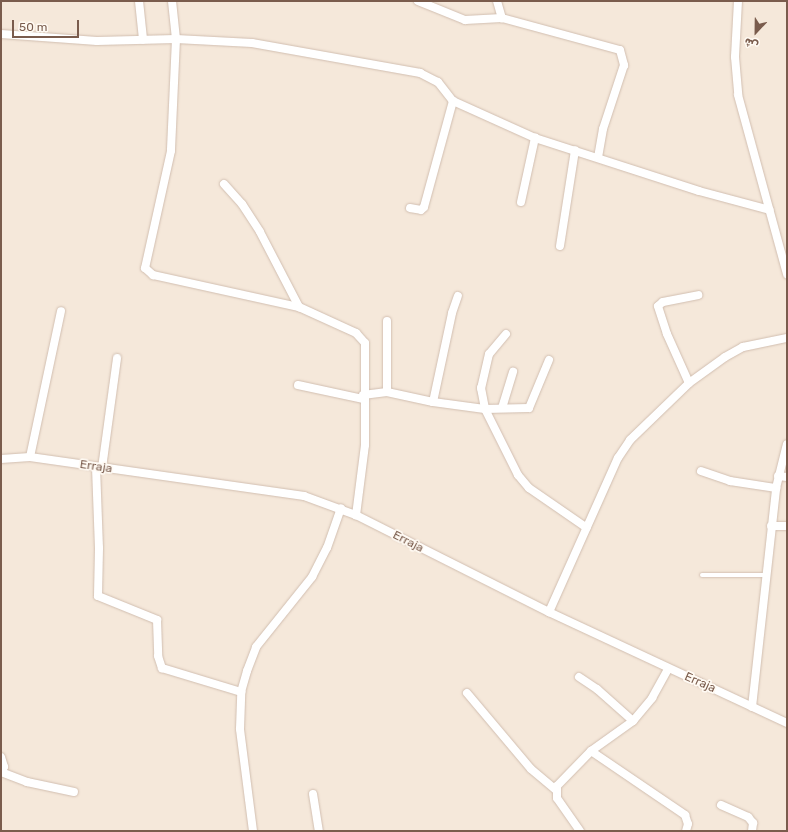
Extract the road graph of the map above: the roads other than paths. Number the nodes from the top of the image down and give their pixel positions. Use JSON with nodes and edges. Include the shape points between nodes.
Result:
{"nodes":[{"id":1,"x":139,"y":1,"type":"edge"},
{"id":2,"x":172,"y":1,"type":"edge"},
{"id":3,"x":418,"y":1,"type":"edge"},
{"id":4,"x":497,"y":1,"type":"edge"},
{"id":5,"x":738,"y":1,"type":"edge"},
{"id":6,"x":502,"y":18,"type":"junction"},
{"id":7,"x":1,"y":34,"type":"edge"},
{"id":8,"x":176,"y":39,"type":"junction"},
{"id":9,"x":143,"y":40,"type":"junction"},
{"id":10,"x":453,"y":101,"type":"junction"},
{"id":11,"x":535,"y":138,"type":"junction"},
{"id":12,"x":575,"y":150,"type":"junction"},
{"id":13,"x":598,"y":156,"type":"junction"},
{"id":14,"x":224,"y":184,"type":"dead end"},
{"id":15,"x":521,"y":202,"type":"dead end"},
{"id":16,"x":410,"y":208,"type":"dead end"},
{"id":17,"x":770,"y":210,"type":"junction"},
{"id":18,"x":560,"y":246,"type":"dead end"},
{"id":19,"x":787,"y":274,"type":"edge"},
{"id":20,"x":698,"y":295,"type":"dead end"},
{"id":21,"x":458,"y":296,"type":"dead end"},
{"id":22,"x":299,"y":307,"type":"junction"},
{"id":23,"x":61,"y":311,"type":"dead end"},
{"id":24,"x":387,"y":321,"type":"dead end"},
{"id":25,"x":506,"y":334,"type":"dead end"},
{"id":26,"x":787,"y":338,"type":"edge"},
{"id":27,"x":117,"y":358,"type":"dead end"},
{"id":28,"x":549,"y":360,"type":"dead end"},
{"id":29,"x":513,"y":372,"type":"dead end"},
{"id":30,"x":689,"y":383,"type":"junction"},
{"id":31,"x":298,"y":385,"type":"dead end"},
{"id":32,"x":387,"y":392,"type":"junction"},
{"id":33,"x":363,"y":397,"type":"junction"},
{"id":34,"x":433,"y":402,"type":"junction"},
{"id":35,"x":502,"y":408,"type":"junction"},
{"id":36,"x":485,"y":410,"type":"junction"},
{"id":37,"x":787,"y":444,"type":"edge"},
{"id":38,"x":30,"y":457,"type":"junction"},
{"id":39,"x":1,"y":459,"type":"edge"},
{"id":40,"x":99,"y":467,"type":"junction"},
{"id":41,"x":701,"y":471,"type":"dead end"},
{"id":42,"x":783,"y":477,"type":"edge"},
{"id":43,"x":776,"y":488,"type":"junction"},
{"id":44,"x":341,"y":508,"type":"junction"},
{"id":45,"x":356,"y":515,"type":"junction"},
{"id":46,"x":771,"y":526,"type":"junction"},
{"id":47,"x":787,"y":526,"type":"edge"},
{"id":48,"x":586,"y":528,"type":"junction"},
{"id":49,"x":702,"y":575,"type":"dead end"},
{"id":50,"x":767,"y":575,"type":"junction"},
{"id":51,"x":549,"y":612,"type":"junction"},
{"id":52,"x":668,"y":669,"type":"junction"},
{"id":53,"x":579,"y":678,"type":"dead end"},
{"id":54,"x":241,"y":692,"type":"junction"},
{"id":55,"x":466,"y":693,"type":"dead end"},
{"id":56,"x":752,"y":707,"type":"junction"},
{"id":57,"x":633,"y":721,"type":"junction"},
{"id":58,"x":787,"y":723,"type":"edge"},
{"id":59,"x":591,"y":750,"type":"junction"},
{"id":60,"x":1,"y":756,"type":"edge"},
{"id":61,"x":1,"y":772,"type":"edge"},
{"id":62,"x":556,"y":790,"type":"junction"},
{"id":63,"x":74,"y":792,"type":"dead end"},
{"id":64,"x":313,"y":794,"type":"dead end"},
{"id":65,"x":721,"y":805,"type":"dead end"},
{"id":66,"x":253,"y":831,"type":"edge"},
{"id":67,"x":319,"y":831,"type":"edge"},
{"id":68,"x":580,"y":831,"type":"edge"},
{"id":69,"x":686,"y":831,"type":"edge"},
{"id":70,"x":752,"y":831,"type":"edge"}],
"edges":[{"from":1,"to":9,"type":"street"},
{"from":2,"to":8,"type":"street"},
{"from":3,"to":6,"type":"street","via":[[466,20]]},
{"from":4,"to":6,"type":"street"},
{"from":5,"to":17,"type":"street","via":[[735,57],[738,95]]},
{"from":6,"to":13,"type":"street","via":[[620,50],[624,65],[603,129]]},
{"from":7,"to":9,"type":"street","via":[[98,42]]},
{"from":8,"to":9,"type":"street"},
{"from":8,"to":10,"type":"street","via":[[252,43],[420,73],[438,82]]},
{"from":8,"to":22,"type":"street","via":[[171,151],[145,268],[153,275]]},
{"from":10,"to":11,"type":"street"},
{"from":10,"to":16,"type":"street","via":[[424,207],[421,210]]},
{"from":11,"to":12,"type":"street"},
{"from":11,"to":15,"type":"street"},
{"from":12,"to":13,"type":"street"},
{"from":12,"to":18,"type":"street"},
{"from":13,"to":17,"type":"street","via":[[700,191]]},
{"from":14,"to":22,"type":"street","via":[[242,204],[260,232]]},
{"from":17,"to":19,"type":"street"},
{"from":20,"to":30,"type":"street","via":[[663,302],[658,306],[663,325]]},
{"from":21,"to":34,"type":"street"},
{"from":22,"to":33,"type":"street","via":[[361,337],[365,346]]},
{"from":23,"to":38,"type":"street"},
{"from":24,"to":32,"type":"street"},
{"from":25,"to":36,"type":"street","via":[[489,354],[481,388]]},
{"from":26,"to":30,"type":"street","via":[[743,347]]},
{"from":27,"to":40,"type":"street"},
{"from":28,"to":35,"type":"street","via":[[532,405],[523,410]]},
{"from":29,"to":35,"type":"street"},
{"from":30,"to":48,"type":"street","via":[[630,440],[618,458]]},
{"from":31,"to":33,"type":"street"},
{"from":32,"to":33,"type":"street"},
{"from":32,"to":34,"type":"street"},
{"from":33,"to":45,"type":"street","via":[[365,445]]},
{"from":34,"to":36,"type":"street"},
{"from":35,"to":36,"type":"street"},
{"from":36,"to":48,"type":"street","via":[[518,476],[535,492]]},
{"from":37,"to":42,"type":"street"},
{"from":38,"to":39,"type":"street","name":"Erraja"},
{"from":38,"to":40,"type":"street","name":"Erraja"},
{"from":40,"to":44,"type":"street","name":"Erraja","via":[[242,485],[304,496]]},
{"from":40,"to":54,"type":"street","via":[[98,596],[156,620],[158,656],[162,668]]},
{"from":41,"to":43,"type":"street","via":[[730,480]]},
{"from":42,"to":43,"type":"street"},
{"from":43,"to":46,"type":"street"},
{"from":44,"to":45,"type":"street","name":"Erraja"},
{"from":44,"to":54,"type":"street","via":[[327,548],[312,577],[256,647]]},
{"from":45,"to":51,"type":"street","name":"Erraja"},
{"from":46,"to":47,"type":"street"},
{"from":46,"to":50,"type":"street"},
{"from":48,"to":51,"type":"street"},
{"from":49,"to":50,"type":"lane"},
{"from":50,"to":56,"type":"street"},
{"from":51,"to":52,"type":"street","name":"Erraja"},
{"from":52,"to":56,"type":"street","name":"Erraja"},
{"from":52,"to":57,"type":"street","via":[[652,698]]},
{"from":53,"to":57,"type":"street","via":[[597,689]]},
{"from":54,"to":66,"type":"street","via":[[240,729]]},
{"from":55,"to":62,"type":"street","via":[[531,769]]},
{"from":56,"to":58,"type":"street","name":"Erraja"},
{"from":57,"to":59,"type":"street"},
{"from":59,"to":62,"type":"street"},
{"from":59,"to":69,"type":"street","via":[[685,815],[688,824]]},
{"from":60,"to":61,"type":"street","via":[[4,767]]},
{"from":61,"to":63,"type":"street","via":[[27,782]]},
{"from":62,"to":68,"type":"street","via":[[557,798]]},
{"from":64,"to":67,"type":"street"},
{"from":65,"to":70,"type":"street","via":[[748,817],[754,823]]}]}
